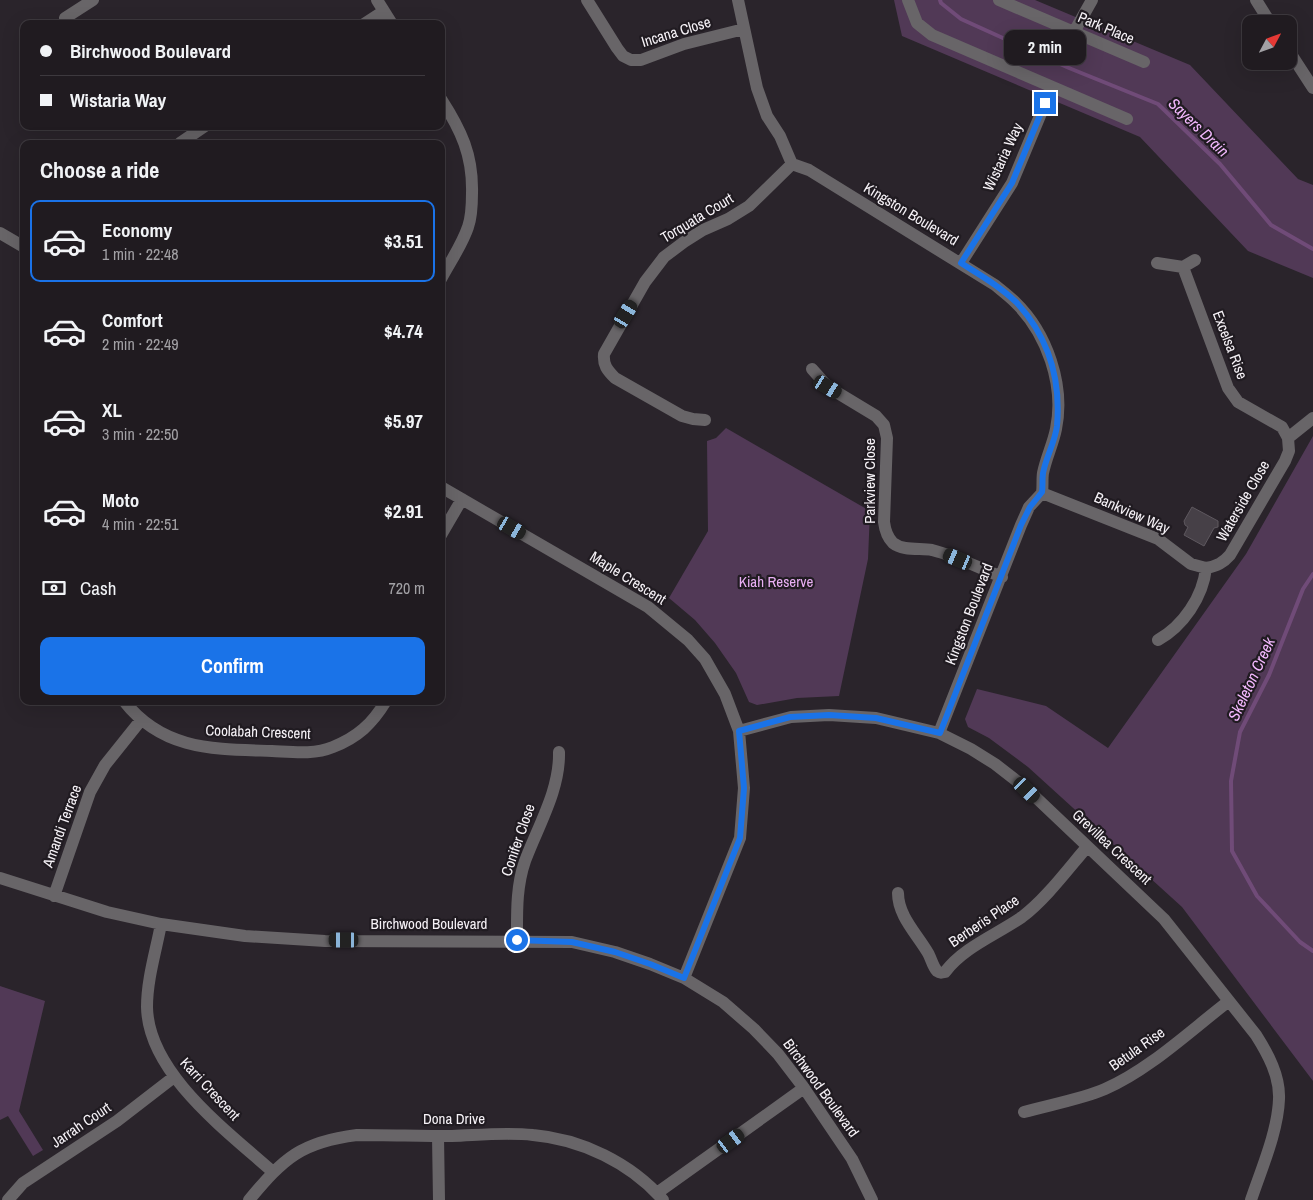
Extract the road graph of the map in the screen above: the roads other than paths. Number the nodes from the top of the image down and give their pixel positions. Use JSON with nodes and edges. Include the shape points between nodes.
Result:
{"nodes":[{"id":1,"x":93,"y":0,"type":"edge"},
{"id":2,"x":587,"y":0,"type":"edge"},
{"id":3,"x":738,"y":0,"type":"edge"},
{"id":4,"x":908,"y":0,"type":"edge"},
{"id":5,"x":999,"y":0,"type":"edge"},
{"id":6,"x":1092,"y":0,"type":"edge"},
{"id":7,"x":1256,"y":0,"type":"edge"},
{"id":8,"x":381,"y":5,"type":"edge"},
{"id":9,"x":1265,"y":15,"type":"edge"},
{"id":10,"x":65,"y":18,"type":"dead end"},
{"id":11,"x":368,"y":20,"type":"edge"},
{"id":12,"x":390,"y":20,"type":"edge"},
{"id":13,"x":744,"y":29,"type":"junction"},
{"id":14,"x":1074,"y":32,"type":"junction"},
{"id":15,"x":1144,"y":62,"type":"dead end"},
{"id":16,"x":1298,"y":65,"type":"edge"},
{"id":17,"x":1052,"y":88,"type":"junction"},
{"id":18,"x":1313,"y":88,"type":"edge"},
{"id":19,"x":445,"y":106,"type":"edge"},
{"id":20,"x":1127,"y":119,"type":"dead end"},
{"id":21,"x":199,"y":130,"type":"edge"},
{"id":22,"x":183,"y":140,"type":"edge"},
{"id":23,"x":792,"y":164,"type":"junction"},
{"id":24,"x":0,"y":233,"type":"edge"},
{"id":25,"x":20,"y":245,"type":"edge"},
{"id":26,"x":1195,"y":260,"type":"dead end"},
{"id":27,"x":1157,"y":262,"type":"dead end"},
{"id":28,"x":961,"y":263,"type":"junction"},
{"id":29,"x":1183,"y":267,"type":"junction"},
{"id":30,"x":445,"y":271,"type":"edge"},
{"id":31,"x":812,"y":369,"type":"dead end"},
{"id":32,"x":1313,"y":418,"type":"edge"},
{"id":33,"x":705,"y":420,"type":"dead end"},
{"id":34,"x":1288,"y":438,"type":"junction"},
{"id":35,"x":445,"y":489,"type":"edge"},
{"id":36,"x":1042,"y":492,"type":"junction"},
{"id":37,"x":462,"y":499,"type":"junction"},
{"id":38,"x":445,"y":527,"type":"edge"},
{"id":39,"x":1206,"y":568,"type":"junction"},
{"id":40,"x":1002,"y":577,"type":"junction"},
{"id":41,"x":1158,"y":640,"type":"dead end"},
{"id":42,"x":128,"y":705,"type":"edge"},
{"id":43,"x":384,"y":705,"type":"edge"},
{"id":44,"x":141,"y":720,"type":"junction"},
{"id":45,"x":739,"y":731,"type":"junction"},
{"id":46,"x":940,"y":733,"type":"junction"},
{"id":47,"x":559,"y":752,"type":"dead end"},
{"id":48,"x":1087,"y":847,"type":"junction"},
{"id":49,"x":0,"y":878,"type":"edge"},
{"id":50,"x":898,"y":893,"type":"dead end"},
{"id":51,"x":54,"y":896,"type":"junction"},
{"id":52,"x":161,"y":924,"type":"junction"},
{"id":53,"x":517,"y":940,"type":"junction"},
{"id":54,"x":684,"y":978,"type":"junction"},
{"id":55,"x":1229,"y":1001,"type":"junction"},
{"id":56,"x":174,"y":1077,"type":"junction"},
{"id":57,"x":804,"y":1088,"type":"junction"},
{"id":58,"x":1024,"y":1112,"type":"dead end"},
{"id":59,"x":438,"y":1136,"type":"junction"},
{"id":60,"x":273,"y":1172,"type":"junction"},
{"id":61,"x":660,"y":1197,"type":"edge"},
{"id":62,"x":8,"y":1200,"type":"edge"},
{"id":63,"x":249,"y":1200,"type":"edge"},
{"id":64,"x":439,"y":1200,"type":"edge"},
{"id":65,"x":872,"y":1200,"type":"edge"},
{"id":66,"x":1251,"y":1200,"type":"edge"}],
"edges":[{"from":1,"to":10,"type":"street"},
{"from":2,"to":13,"type":"street","name":"Incana Close","via":[[617,48],[631,60],[641,60],[684,44]]},
{"from":3,"to":13,"type":"street"},
{"from":4,"to":17,"type":"street","via":[[917,23],[932,35]]},
{"from":5,"to":14,"type":"street","name":"Park Place"},
{"from":6,"to":14,"type":"street"},
{"from":7,"to":9,"type":"street"},
{"from":8,"to":11,"type":"street"},
{"from":8,"to":12,"type":"street"},
{"from":13,"to":23,"type":"street","via":[[757,88],[767,116]]},
{"from":14,"to":15,"type":"street","name":"Park Place"},
{"from":16,"to":18,"type":"street"},
{"from":17,"to":20,"type":"street"},
{"from":17,"to":28,"type":"street","name":"Wistaria Way","via":[[1012,183]]},
{"from":19,"to":30,"type":"street","via":[[463,135],[473,174],[468,226]]},
{"from":21,"to":22,"type":"street"},
{"from":23,"to":28,"type":"street","name":"Kingston Boulevard","via":[[808,170]]},
{"from":23,"to":33,"type":"street","name":"Torquata Court","via":[[748,206],[697,234],[664,257],[645,282],[604,354],[603,362],[615,378],[682,416]]},
{"from":24,"to":25,"type":"street"},
{"from":26,"to":29,"type":"street"},
{"from":27,"to":29,"type":"street"},
{"from":28,"to":36,"type":"street","name":"Kingston Boulevard","via":[[1016,302],[1046,348],[1058,396],[1056,428],[1043,474]]},
{"from":29,"to":34,"type":"street","name":"Excelsa Rise","via":[[1228,388],[1238,402],[1282,427]]},
{"from":31,"to":40,"type":"street","name":"Parkview Close","via":[[828,387],[884,424],[887,438],[884,522],[888,537],[900,547],[943,553]]},
{"from":32,"to":34,"type":"street"},
{"from":34,"to":39,"type":"street","name":"Waterside Close","via":[[1289,451],[1285,462],[1230,555],[1223,562]]},
{"from":35,"to":37,"type":"street","name":"Maple Crescent"},
{"from":36,"to":39,"type":"street","name":"Bankview Way","via":[[1158,540],[1191,564]]},
{"from":36,"to":40,"type":"street","name":"Kingston Boulevard","via":[[1021,525]]},
{"from":37,"to":38,"type":"street"},
{"from":37,"to":45,"type":"street","name":"Maple Crescent","via":[[648,607],[682,634],[705,659],[726,694]]},
{"from":39,"to":41,"type":"street","via":[[1198,598],[1179,624]]},
{"from":40,"to":46,"type":"street","name":"Kingston Boulevard"},
{"from":42,"to":44,"type":"street","name":"Coolabah Crescent"},
{"from":43,"to":44,"type":"street","name":"Coolabah Crescent","via":[[364,730],[331,748],[306,753],[209,749],[175,740]]},
{"from":44,"to":51,"type":"street","name":"Amandi Terrace","via":[[104,765],[90,792]]},
{"from":45,"to":46,"type":"street","name":"Grevillea Crescent","via":[[790,717],[829,715],[876,718]]},
{"from":45,"to":54,"type":"street","name":"Maple Crescent","via":[[744,788],[740,838]]},
{"from":46,"to":48,"type":"street","name":"Grevillea Crescent","via":[[995,764]]},
{"from":47,"to":53,"type":"street","name":"Conifer Close","via":[[557,778],[520,880]]},
{"from":48,"to":50,"type":"street","name":"Berberis Place","via":[[1023,916],[956,958],[945,972],[940,973],[936,969],[903,913]]},
{"from":48,"to":55,"type":"street","name":"Grevillea Crescent","via":[[1164,919]]},
{"from":49,"to":51,"type":"street","name":"Birchwood Boulevard"},
{"from":51,"to":52,"type":"street","name":"Birchwood Boulevard"},
{"from":52,"to":53,"type":"street","name":"Birchwood Boulevard","via":[[245,936],[316,940]]},
{"from":52,"to":56,"type":"street","name":"Karri Crescent","via":[[147,1007],[154,1041]]},
{"from":53,"to":54,"type":"street","name":"Birchwood Boulevard","via":[[572,942],[615,952]]},
{"from":54,"to":57,"type":"street","name":"Birchwood Boulevard","via":[[723,1002],[754,1029]]},
{"from":55,"to":58,"type":"street","name":"Betula Rise","via":[[1122,1081],[1103,1090]]},
{"from":55,"to":66,"type":"street","name":"Grevillea Crescent","via":[[1267,1053],[1279,1098],[1276,1122]]},
{"from":56,"to":60,"type":"street","name":"Karri Crescent","via":[[214,1120]]},
{"from":56,"to":62,"type":"street","name":"Jarrah Court","via":[[95,1136],[23,1183]]},
{"from":57,"to":61,"type":"street"},
{"from":57,"to":65,"type":"street","name":"Birchwood Boulevard","via":[[852,1160]]},
{"from":59,"to":60,"type":"street","name":"Dona Drive","via":[[357,1135],[331,1138],[308,1146]]},
{"from":59,"to":61,"type":"street","name":"Dona Drive","via":[[532,1135],[565,1140],[622,1166]]},
{"from":59,"to":64,"type":"street"},
{"from":60,"to":63,"type":"street","name":"Dona Drive"}]}
